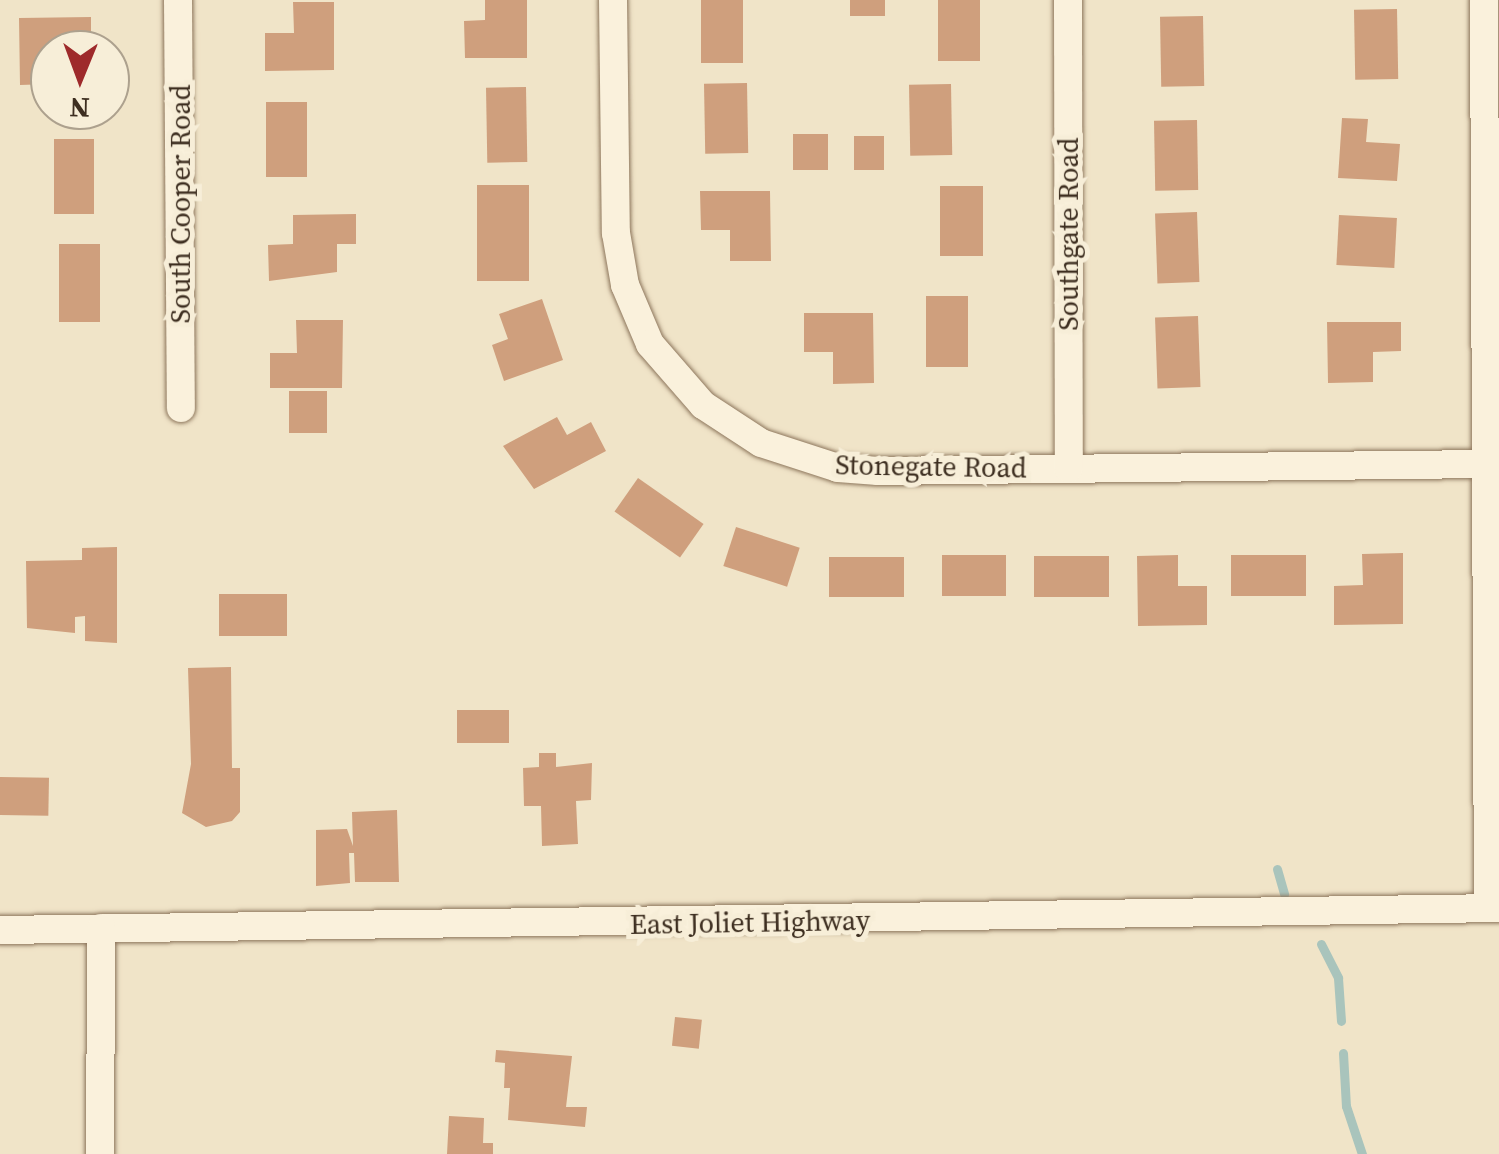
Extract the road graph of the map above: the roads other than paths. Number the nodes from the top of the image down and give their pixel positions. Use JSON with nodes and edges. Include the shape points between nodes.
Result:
{"nodes":[{"id":1,"x":178,"y":0,"type":"edge"},
{"id":2,"x":612,"y":0,"type":"edge"},
{"id":3,"x":1068,"y":0,"type":"edge"},
{"id":4,"x":1484,"y":0,"type":"edge"},
{"id":5,"x":1493,"y":158,"type":"edge"},
{"id":6,"x":181,"y":408,"type":"dead end"},
{"id":7,"x":1485,"y":464,"type":"junction"},
{"id":8,"x":1069,"y":468,"type":"junction"},
{"id":9,"x":1494,"y":908,"type":"edge"},
{"id":10,"x":101,"y":928,"type":"junction"},
{"id":11,"x":0,"y":930,"type":"edge"},
{"id":12,"x":100,"y":1154,"type":"edge"}],
"edges":[{"from":1,"to":6,"type":"street","name":"South Cooper Road"},
{"from":2,"to":8,"type":"street","name":"Stonegate Road","via":[[616,233],[624,285],[650,344],[704,405],[762,443],[838,468]]},
{"from":3,"to":8,"type":"street","name":"Southgate Road"},
{"from":4,"to":5,"type":"street"},
{"from":5,"to":7,"type":"street"},
{"from":7,"to":8,"type":"street","name":"Stonegate Road"},
{"from":7,"to":9,"type":"street"},
{"from":9,"to":10,"type":"street","name":"East Joliet Highway"},
{"from":10,"to":11,"type":"street","name":"East Joliet Highway"},
{"from":10,"to":12,"type":"street"}]}
